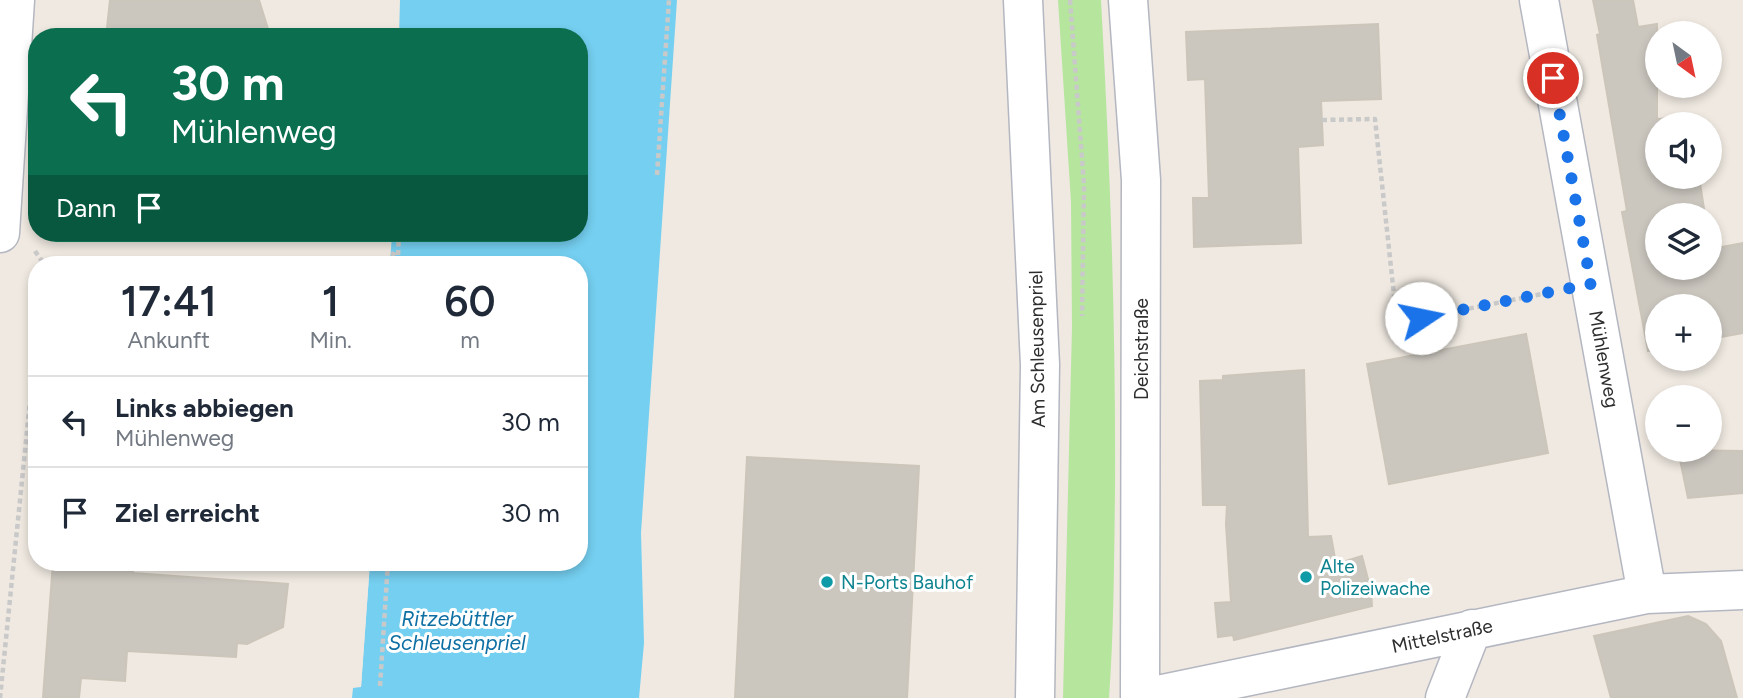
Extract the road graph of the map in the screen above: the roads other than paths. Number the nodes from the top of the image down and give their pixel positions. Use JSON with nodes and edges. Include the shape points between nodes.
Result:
{"nodes":[{"id":1,"x":15,"y":0,"type":"edge"},
{"id":2,"x":1023,"y":0,"type":"edge"},
{"id":3,"x":1128,"y":0,"type":"edge"},
{"id":4,"x":1539,"y":0,"type":"edge"},
{"id":5,"x":0,"y":233,"type":"edge"},
{"id":6,"x":1743,"y":590,"type":"edge"},
{"id":7,"x":1647,"y":594,"type":"junction"},
{"id":8,"x":1472,"y":629,"type":"junction"},
{"id":9,"x":1035,"y":698,"type":"edge"},
{"id":10,"x":1141,"y":698,"type":"edge"},
{"id":11,"x":1445,"y":698,"type":"edge"}],
"edges":[{"from":1,"to":5,"type":"street"},
{"from":2,"to":9,"type":"street","name":"Am Schleusenpriel","via":[[1040,365]]},
{"from":3,"to":10,"type":"street","name":"Deichstraße","via":[[1141,180]]},
{"from":4,"to":7,"type":"street","name":"Mühlenweg"},
{"from":6,"to":7,"type":"street","name":"Mittelstraße"},
{"from":7,"to":8,"type":"street","name":"Mittelstraße"},
{"from":8,"to":10,"type":"street","name":"Mittelstraße"},
{"from":8,"to":11,"type":"street"}]}
